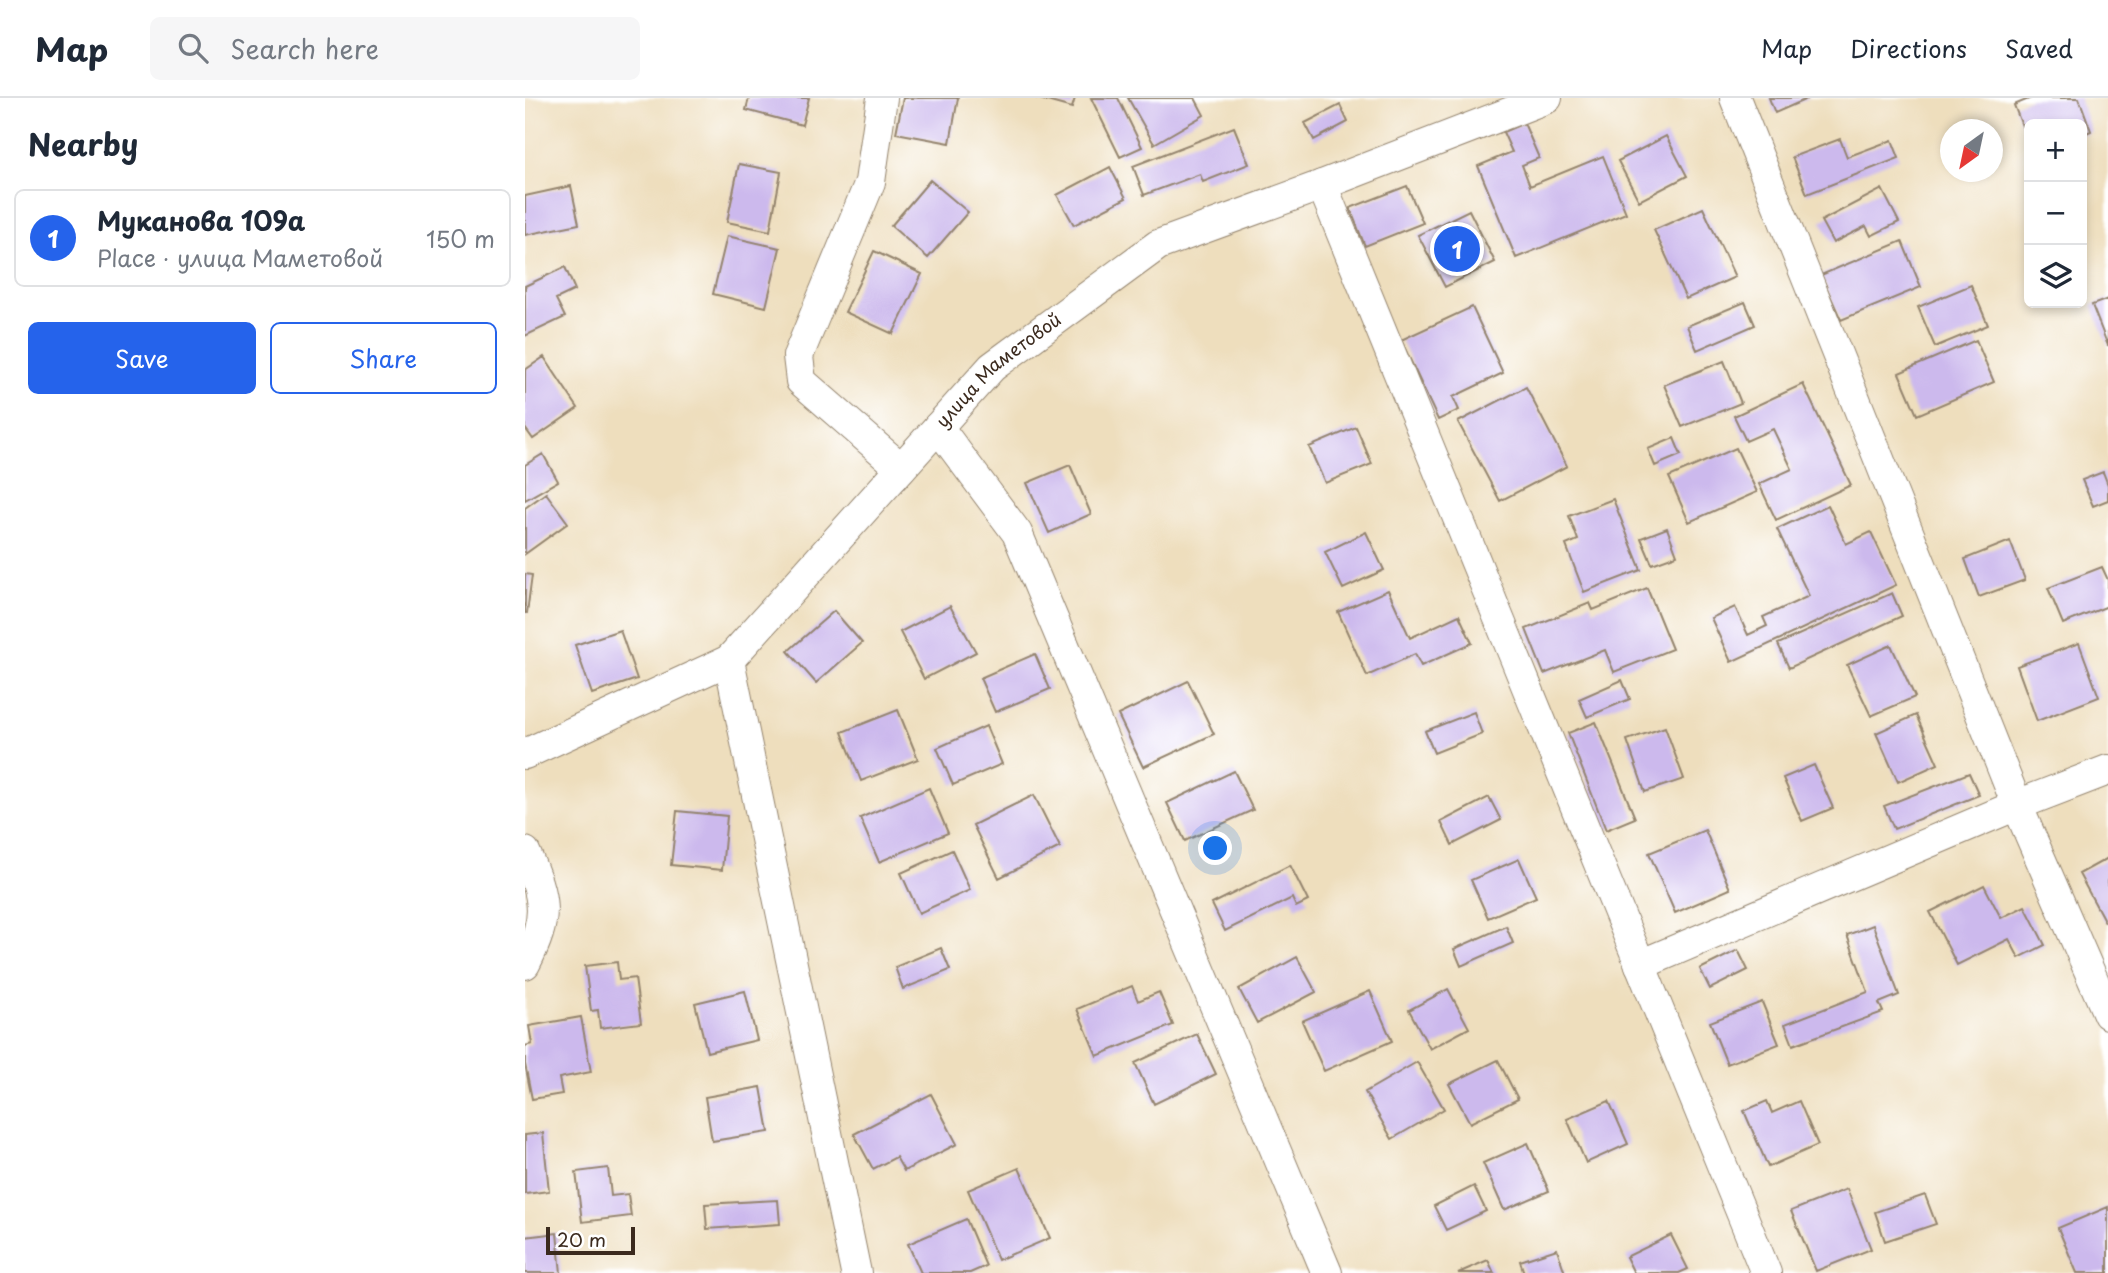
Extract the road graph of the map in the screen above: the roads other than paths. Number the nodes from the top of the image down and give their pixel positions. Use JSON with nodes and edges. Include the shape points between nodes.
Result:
{"nodes":[{"id":1,"x":881,"y":98,"type":"edge"},
{"id":2,"x":1547,"y":98,"type":"edge"},
{"id":3,"x":1735,"y":98,"type":"edge"},
{"id":4,"x":1322,"y":185,"type":"junction"},
{"id":5,"x":939,"y":427,"type":"junction"},
{"id":6,"x":901,"y":468,"type":"junction"},
{"id":7,"x":729,"y":660,"type":"junction"},
{"id":8,"x":525,"y":754,"type":"edge"},
{"id":9,"x":2108,"y":770,"type":"edge"},
{"id":10,"x":2017,"y":805,"type":"junction"},
{"id":11,"x":525,"y":852,"type":"edge"},
{"id":12,"x":525,"y":964,"type":"edge"},
{"id":13,"x":1640,"y":965,"type":"junction"},
{"id":14,"x":2108,"y":1014,"type":"edge"},
{"id":15,"x":856,"y":1273,"type":"edge"},
{"id":16,"x":1327,"y":1273,"type":"edge"},
{"id":17,"x":1766,"y":1273,"type":"edge"}],
"edges":[{"from":1,"to":6,"type":"street","via":[[870,182],[798,356],[800,381]]},
{"from":2,"to":4,"type":"street","name":"улица Маметовой"},
{"from":3,"to":10,"type":"street"},
{"from":4,"to":5,"type":"street","name":"улица Маметовой","via":[[1158,245],[992,368]]},
{"from":4,"to":13,"type":"street"},
{"from":5,"to":6,"type":"street","name":"улица Маметовой"},
{"from":5,"to":16,"type":"street","via":[[1017,533]]},
{"from":6,"to":7,"type":"street","name":"улица Маметовой"},
{"from":7,"to":8,"type":"street","name":"улица Маметовой"},
{"from":7,"to":15,"type":"street"},
{"from":9,"to":10,"type":"street"},
{"from":10,"to":13,"type":"street"},
{"from":10,"to":14,"type":"street"},
{"from":11,"to":12,"type":"street","via":[[539,884],[542,926]]},
{"from":13,"to":17,"type":"street"}]}
